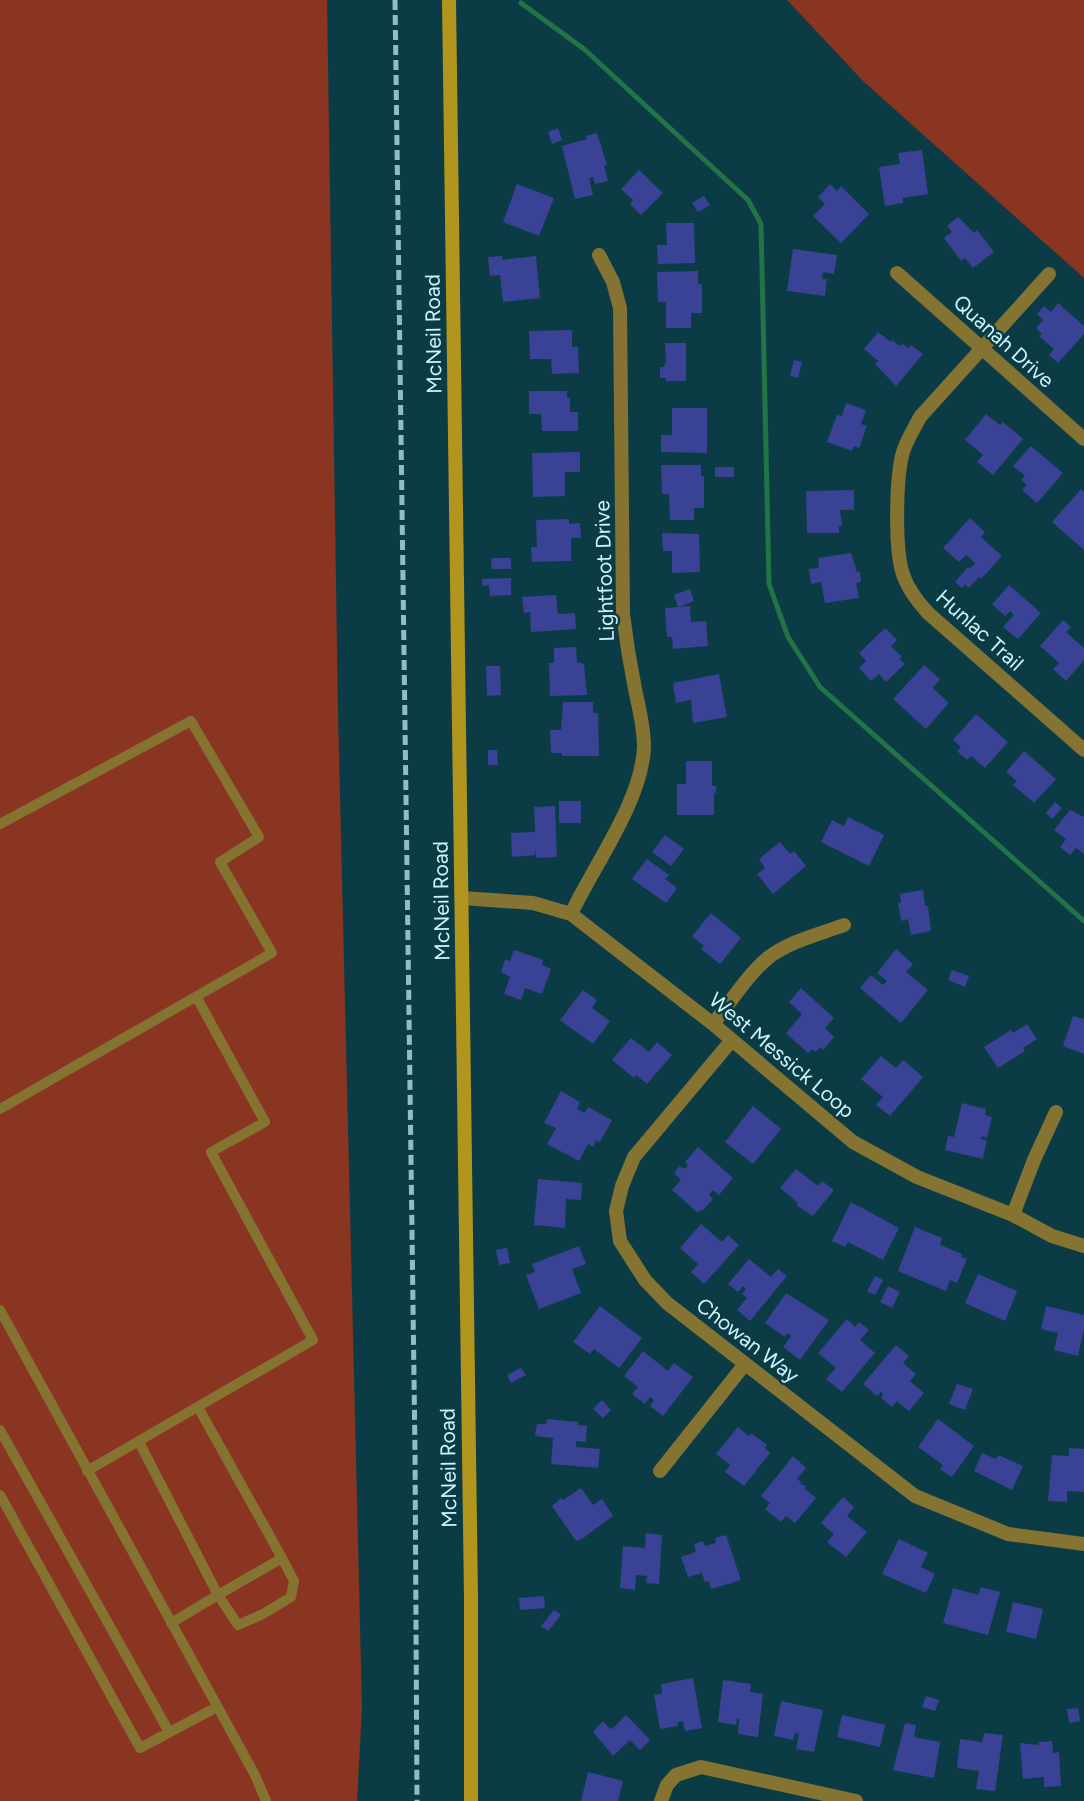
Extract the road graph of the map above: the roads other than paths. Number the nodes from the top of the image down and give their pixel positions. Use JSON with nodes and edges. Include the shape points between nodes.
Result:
{"nodes":[{"id":1,"x":449,"y":0,"type":"edge"},
{"id":2,"x":599,"y":255,"type":"dead end"},
{"id":3,"x":897,"y":273,"type":"dead end"},
{"id":4,"x":1049,"y":274,"type":"dead end"},
{"id":5,"x":982,"y":350,"type":"junction"},
{"id":6,"x":1084,"y":439,"type":"edge"},
{"id":7,"x":1084,"y":750,"type":"edge"},
{"id":8,"x":0,"y":824,"type":"edge"},
{"id":9,"x":462,"y":898,"type":"junction"},
{"id":10,"x":571,"y":914,"type":"junction"},
{"id":11,"x":844,"y":925,"type":"dead end"},
{"id":12,"x":197,"y":998,"type":"junction"},
{"id":13,"x":713,"y":1024,"type":"junction"},
{"id":14,"x":732,"y":1040,"type":"junction"},
{"id":15,"x":0,"y":1109,"type":"edge"},
{"id":16,"x":1056,"y":1112,"type":"dead end"},
{"id":17,"x":1013,"y":1215,"type":"junction"},
{"id":18,"x":1084,"y":1246,"type":"edge"},
{"id":19,"x":0,"y":1310,"type":"edge"},
{"id":20,"x":745,"y":1364,"type":"junction"},
{"id":21,"x":198,"y":1407,"type":"junction"},
{"id":22,"x":0,"y":1430,"type":"edge"},
{"id":23,"x":139,"y":1442,"type":"junction"},
{"id":24,"x":87,"y":1471,"type":"junction"},
{"id":25,"x":660,"y":1471,"type":"dead end"},
{"id":26,"x":0,"y":1495,"type":"edge"},
{"id":27,"x":1084,"y":1544,"type":"edge"},
{"id":28,"x":282,"y":1558,"type":"junction"},
{"id":29,"x":218,"y":1595,"type":"junction"},
{"id":30,"x":171,"y":1623,"type":"junction"},
{"id":31,"x":217,"y":1707,"type":"junction"},
{"id":32,"x":169,"y":1732,"type":"junction"},
{"id":33,"x":266,"y":1801,"type":"edge"},
{"id":34,"x":471,"y":1801,"type":"edge"},
{"id":35,"x":661,"y":1801,"type":"edge"},
{"id":36,"x":856,"y":1801,"type":"edge"}],
"edges":[{"from":1,"to":9,"type":"main road","name":"McNeil Road"},
{"from":2,"to":10,"type":"street","name":"Lightfoot Drive","via":[[620,308],[623,614],[644,746],[635,789]]},
{"from":3,"to":5,"type":"street","name":"Quanah Drive"},
{"from":4,"to":5,"type":"street","name":"Hunlac Trail"},
{"from":5,"to":6,"type":"street","name":"Quanah Drive"},
{"from":5,"to":7,"type":"street","name":"Hunlac Trail","via":[[920,418],[909,438],[899,471],[898,558],[914,597],[928,613]]},
{"from":8,"to":12,"type":"lane","via":[[191,721],[260,837],[219,862],[272,953]]},
{"from":9,"to":10,"type":"street","name":"West Messick Loop","via":[[533,903]]},
{"from":9,"to":34,"type":"main road","name":"McNeil Road"},
{"from":10,"to":13,"type":"street","name":"West Messick Loop"},
{"from":11,"to":13,"type":"street","via":[[771,956]]},
{"from":12,"to":15,"type":"lane"},
{"from":12,"to":21,"type":"lane","via":[[265,1122],[211,1152],[313,1340]]},
{"from":13,"to":14,"type":"street","name":"West Messick Loop"},
{"from":14,"to":17,"type":"street","name":"West Messick Loop","via":[[853,1142],[917,1177]]},
{"from":14,"to":20,"type":"street","name":"Chowan Way","via":[[634,1157],[616,1211],[620,1241],[645,1280]]},
{"from":16,"to":17,"type":"street"},
{"from":17,"to":18,"type":"street","name":"West Messick Loop","via":[[1052,1236]]},
{"from":19,"to":24,"type":"lane"},
{"from":20,"to":25,"type":"street"},
{"from":20,"to":27,"type":"street","name":"Chowan Way","via":[[915,1496],[1008,1534]]},
{"from":21,"to":23,"type":"lane"},
{"from":21,"to":28,"type":"lane"},
{"from":22,"to":32,"type":"lane"},
{"from":23,"to":24,"type":"lane"},
{"from":23,"to":29,"type":"lane"},
{"from":24,"to":30,"type":"lane"},
{"from":26,"to":32,"type":"lane","via":[[140,1748]]},
{"from":28,"to":29,"type":"lane"},
{"from":28,"to":29,"type":"lane","via":[[295,1581],[291,1597],[263,1614],[238,1625]]},
{"from":29,"to":30,"type":"lane"},
{"from":30,"to":31,"type":"lane"},
{"from":31,"to":32,"type":"lane"},
{"from":31,"to":33,"type":"lane"},
{"from":35,"to":36,"type":"street","via":[[676,1776],[701,1767]]}]}
